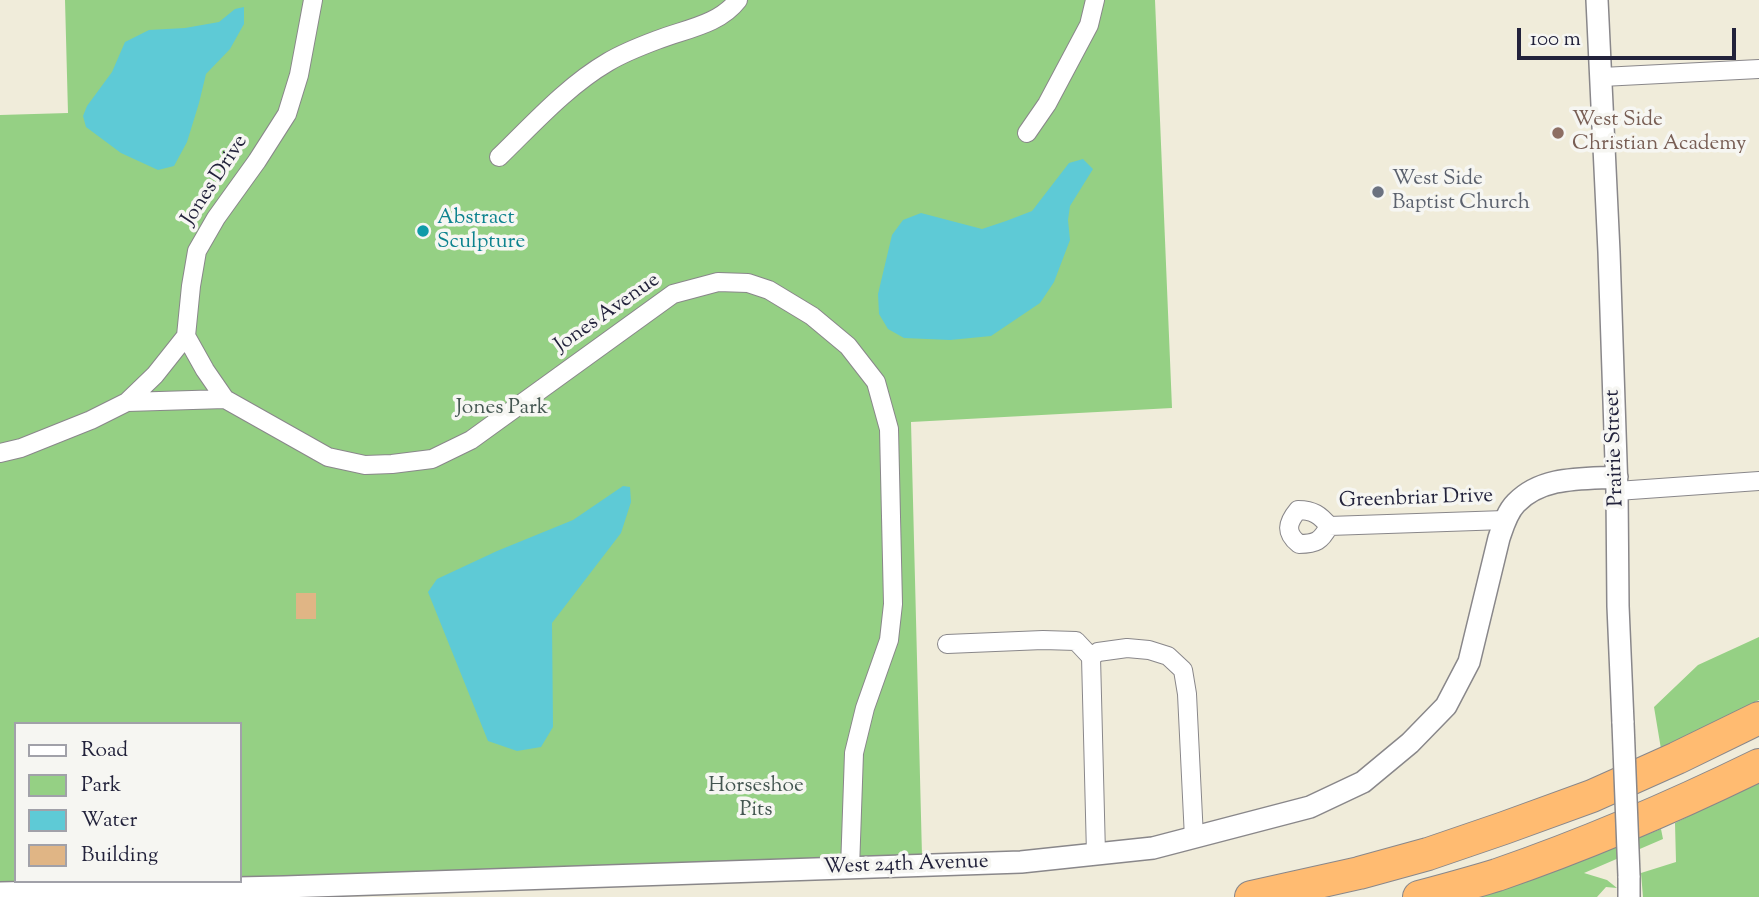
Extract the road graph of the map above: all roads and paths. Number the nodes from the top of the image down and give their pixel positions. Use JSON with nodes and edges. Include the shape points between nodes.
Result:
{"nodes":[{"id":1,"x":313,"y":0,"type":"edge"},
{"id":2,"x":738,"y":0,"type":"edge"},
{"id":3,"x":1095,"y":0,"type":"edge"},
{"id":4,"x":1597,"y":0,"type":"edge"},
{"id":5,"x":1759,"y":69,"type":"edge"},
{"id":6,"x":1602,"y":77,"type":"junction"},
{"id":7,"x":1027,"y":133,"type":"dead end"},
{"id":8,"x":499,"y":158,"type":"dead end"},
{"id":9,"x":186,"y":336,"type":"junction"},
{"id":10,"x":225,"y":399,"type":"junction"},
{"id":11,"x":127,"y":402,"type":"junction"},
{"id":12,"x":0,"y":453,"type":"edge"},
{"id":13,"x":1759,"y":481,"type":"edge"},
{"id":14,"x":1617,"y":484,"type":"junction"},
{"id":15,"x":1505,"y":520,"type":"junction"},
{"id":16,"x":1329,"y":526,"type":"dead end"},
{"id":17,"x":947,"y":644,"type":"dead end"},
{"id":18,"x":1091,"y":657,"type":"junction"},
{"id":19,"x":1759,"y":718,"type":"edge"},
{"id":20,"x":1759,"y":765,"type":"edge"},
{"id":21,"x":1194,"y":838,"type":"junction"},
{"id":22,"x":1096,"y":854,"type":"junction"},
{"id":23,"x":850,"y":869,"type":"junction"},
{"id":24,"x":1629,"y":887,"type":"edge"},
{"id":25,"x":0,"y":893,"type":"edge"},
{"id":26,"x":1251,"y":897,"type":"edge"},
{"id":27,"x":1419,"y":897,"type":"edge"}],
"edges":[{"from":1,"to":9,"type":"street","name":"Jones Drive","via":[[287,114],[197,251]]},
{"from":2,"to":8,"type":"street","via":[[700,27],[658,39],[582,79]]},
{"from":3,"to":7,"type":"street","via":[[1089,25]]},
{"from":4,"to":6,"type":"street","name":"Prairie Street"},
{"from":5,"to":6,"type":"street"},
{"from":6,"to":14,"type":"street","name":"Prairie Street"},
{"from":9,"to":10,"type":"street"},
{"from":9,"to":11,"type":"street"},
{"from":10,"to":11,"type":"street"},
{"from":10,"to":23,"type":"street","name":"Jones Avenue","via":[[328,457],[365,465],[432,459],[471,440],[673,294],[718,282],[748,283],[813,316],[848,346],[876,382],[889,429],[893,604],[889,640],[854,753]]},
{"from":11,"to":12,"type":"street"},
{"from":13,"to":14,"type":"street"},
{"from":14,"to":15,"type":"street","name":"West 24th Avenue","via":[[1558,480],[1532,490],[1514,504]]},
{"from":14,"to":24,"type":"street","name":"Prairie Street","bridge":true},
{"from":15,"to":16,"type":"street","name":"Greenbriar Drive"},
{"from":15,"to":21,"type":"street","name":"West 24th Avenue","via":[[1469,662],[1446,706],[1410,743],[1363,782],[1310,807]]},
{"from":17,"to":18,"type":"street","via":[[1076,641]]},
{"from":18,"to":21,"type":"street","via":[[1127,648],[1149,650],[1168,656],[1183,670]]},
{"from":18,"to":22,"type":"street"},
{"from":19,"to":26,"type":"highway","via":[[1592,796],[1504,828],[1359,873]]},
{"from":20,"to":27,"type":"highway","via":[[1591,841]]},
{"from":21,"to":22,"type":"street","name":"West 24th Avenue"},
{"from":22,"to":23,"type":"street","name":"West 24th Avenue"},
{"from":23,"to":25,"type":"street","name":"West 24th Avenue"}]}
